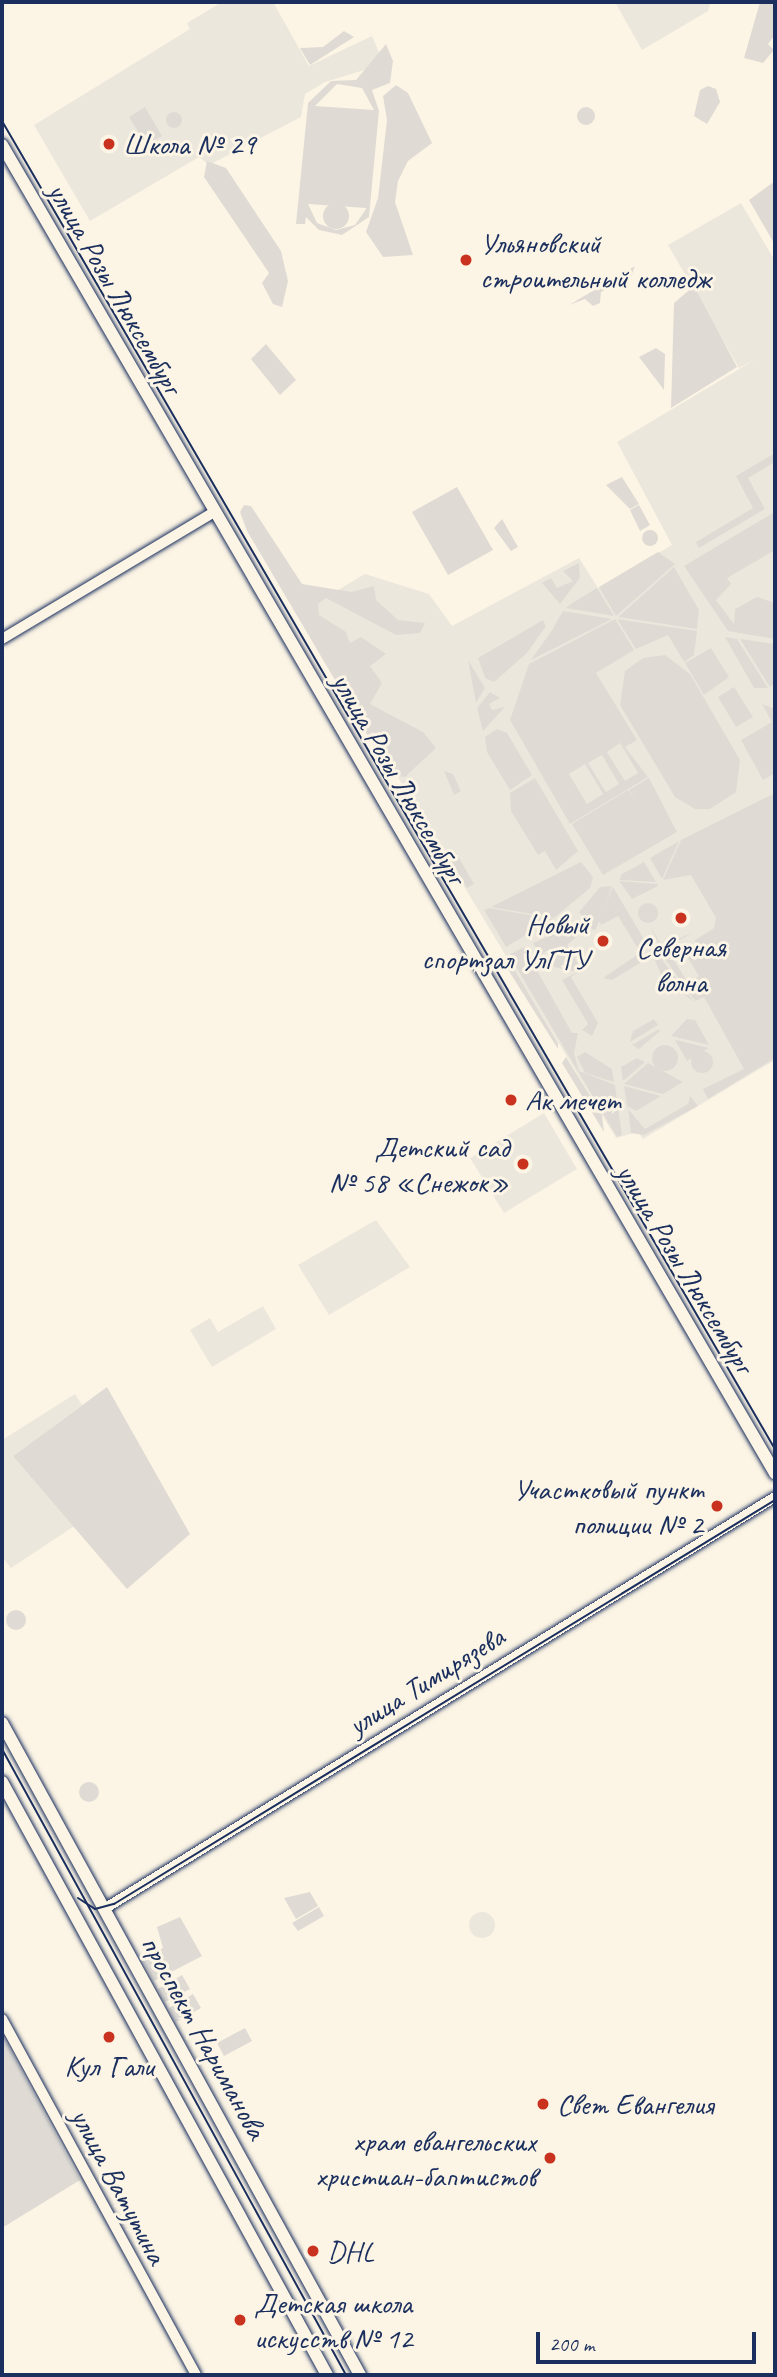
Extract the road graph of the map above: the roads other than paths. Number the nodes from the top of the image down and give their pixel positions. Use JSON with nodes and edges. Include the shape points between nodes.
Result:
{"nodes":[{"id":1,"x":2,"y":145,"type":"edge"},
{"id":2,"x":214,"y":512,"type":"junction"},
{"id":3,"x":2,"y":639,"type":"edge"},
{"id":4,"x":775,"y":1473,"type":"edge"},
{"id":5,"x":775,"y":1497,"type":"edge"},
{"id":6,"x":2,"y":1723,"type":"edge"},
{"id":7,"x":2,"y":1782,"type":"edge"},
{"id":8,"x":104,"y":1909,"type":"junction"},
{"id":9,"x":2,"y":2019,"type":"edge"},
{"id":10,"x":196,"y":2375,"type":"edge"},
{"id":11,"x":327,"y":2375,"type":"edge"},
{"id":12,"x":360,"y":2375,"type":"edge"}],
"edges":[{"from":1,"to":2,"type":"main road","name":"улица Розы Люксембург"},
{"from":2,"to":3,"type":"street"},
{"from":2,"to":4,"type":"main road","name":"улица Розы Люксембург"},
{"from":5,"to":8,"type":"street","name":"улица Тимирязева"},
{"from":6,"to":8,"type":"main road","name":"проспект Нариманова"},
{"from":7,"to":11,"type":"main road","name":"проспект Нариманова"},
{"from":8,"to":12,"type":"main road","name":"проспект Нариманова"},
{"from":9,"to":10,"type":"street","name":"улица Ватутина"}]}
